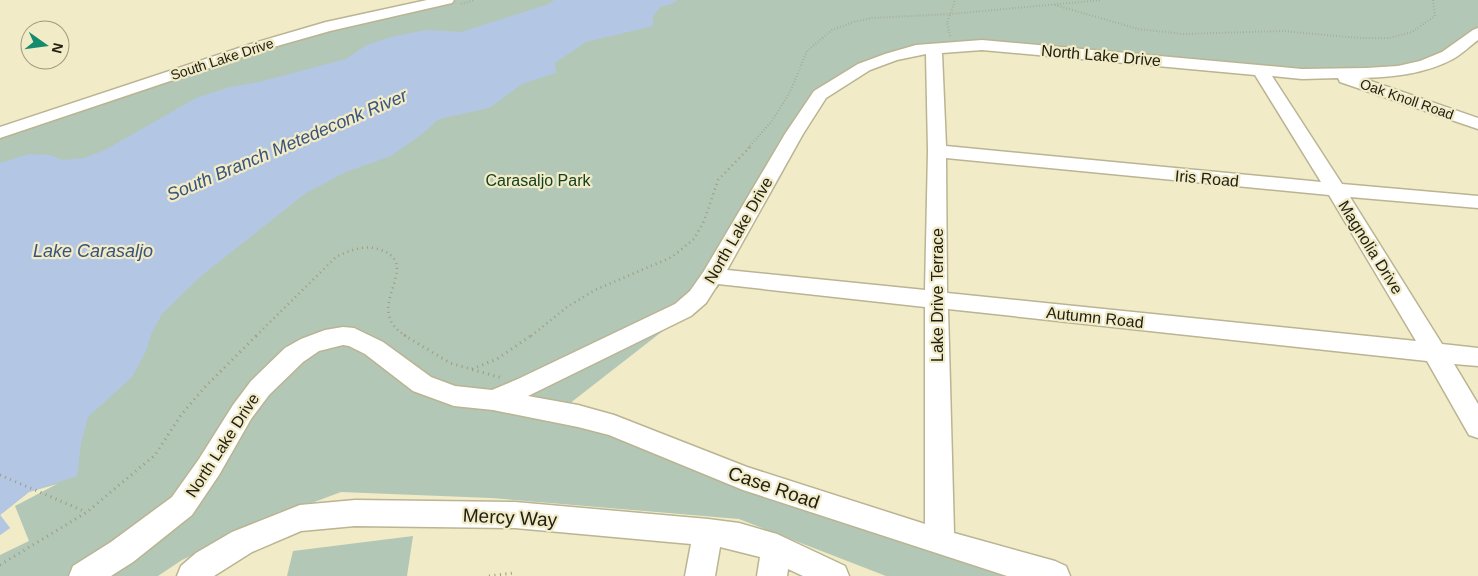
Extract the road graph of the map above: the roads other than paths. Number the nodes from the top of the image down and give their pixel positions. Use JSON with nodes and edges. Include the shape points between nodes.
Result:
{"nodes":[{"id":1,"x":447,"y":0,"type":"edge"},
{"id":2,"x":1478,"y":33,"type":"edge"},
{"id":3,"x":945,"y":47,"type":"junction"},
{"id":4,"x":1260,"y":70,"type":"junction"},
{"id":5,"x":1336,"y":74,"type":"junction"},
{"id":6,"x":1478,"y":124,"type":"edge"},
{"id":7,"x":0,"y":133,"type":"edge"},
{"id":8,"x":937,"y":151,"type":"junction"},
{"id":9,"x":1336,"y":190,"type":"junction"},
{"id":10,"x":1478,"y":202,"type":"edge"},
{"id":11,"x":712,"y":276,"type":"junction"},
{"id":12,"x":936,"y":300,"type":"junction"},
{"id":13,"x":1435,"y":353,"type":"junction"},
{"id":14,"x":1478,"y":358,"type":"edge"},
{"id":15,"x":492,"y":400,"type":"junction"},
{"id":16,"x":1478,"y":427,"type":"edge"},
{"id":17,"x":708,"y":532,"type":"junction"},
{"id":18,"x":940,"y":542,"type":"junction"},
{"id":19,"x":774,"y":562,"type":"edge"},
{"id":20,"x":84,"y":576,"type":"edge"},
{"id":21,"x":192,"y":576,"type":"edge"},
{"id":22,"x":700,"y":576,"type":"edge"},
{"id":23,"x":834,"y":576,"type":"edge"},
{"id":24,"x":1055,"y":576,"type":"edge"}],
"edges":[{"from":1,"to":7,"type":"street","name":"South Lake Drive","via":[[326,27],[257,47]]},
{"from":2,"to":5,"type":"street","name":"North Lake Drive","via":[[1448,55],[1425,65],[1398,71]]},
{"from":3,"to":4,"type":"street","name":"North Lake Drive","via":[[1012,48]]},
{"from":3,"to":8,"type":"street","name":"Lake Drive Terrace"},
{"from":3,"to":11,"type":"street","name":"North Lake Drive","via":[[916,50],[864,67],[820,95]]},
{"from":4,"to":5,"type":"street","name":"North Lake Drive"},
{"from":4,"to":9,"type":"street","name":"Magnolia Drive"},
{"from":5,"to":6,"type":"street","name":"Oak Knoll Road"},
{"from":8,"to":9,"type":"street","name":"Iris Road"},
{"from":8,"to":12,"type":"street","name":"Lake Drive Terrace"},
{"from":9,"to":10,"type":"street","name":"Iris Road"},
{"from":9,"to":13,"type":"street","name":"Magnolia Drive"},
{"from":11,"to":12,"type":"street","name":"Autumn Road"},
{"from":11,"to":15,"type":"street","name":"North Lake Drive","via":[[698,297],[683,310]]},
{"from":12,"to":13,"type":"street","name":"Autumn Road"},
{"from":12,"to":18,"type":"street","name":"Lake Drive Terrace"},
{"from":13,"to":14,"type":"street","name":"Autumn Road"},
{"from":13,"to":16,"type":"street","name":"Magnolia Drive"},
{"from":15,"to":18,"type":"street","name":"Case Road","via":[[614,426],[743,478]]},
{"from":15,"to":20,"type":"street","name":"North Lake Drive","via":[[454,396],[422,384],[354,337],[326,339],[310,345],[294,355],[260,388],[182,506],[122,552]]},
{"from":17,"to":19,"type":"street","name":"Mercy Way","via":[[739,537]]},
{"from":17,"to":21,"type":"street","name":"Mercy Way","via":[[515,515],[355,513],[300,518],[242,542]]},
{"from":17,"to":22,"type":"street"},
{"from":18,"to":24,"type":"street","name":"Case Road"},
{"from":19,"to":23,"type":"street","name":"Mercy Way"}]}
